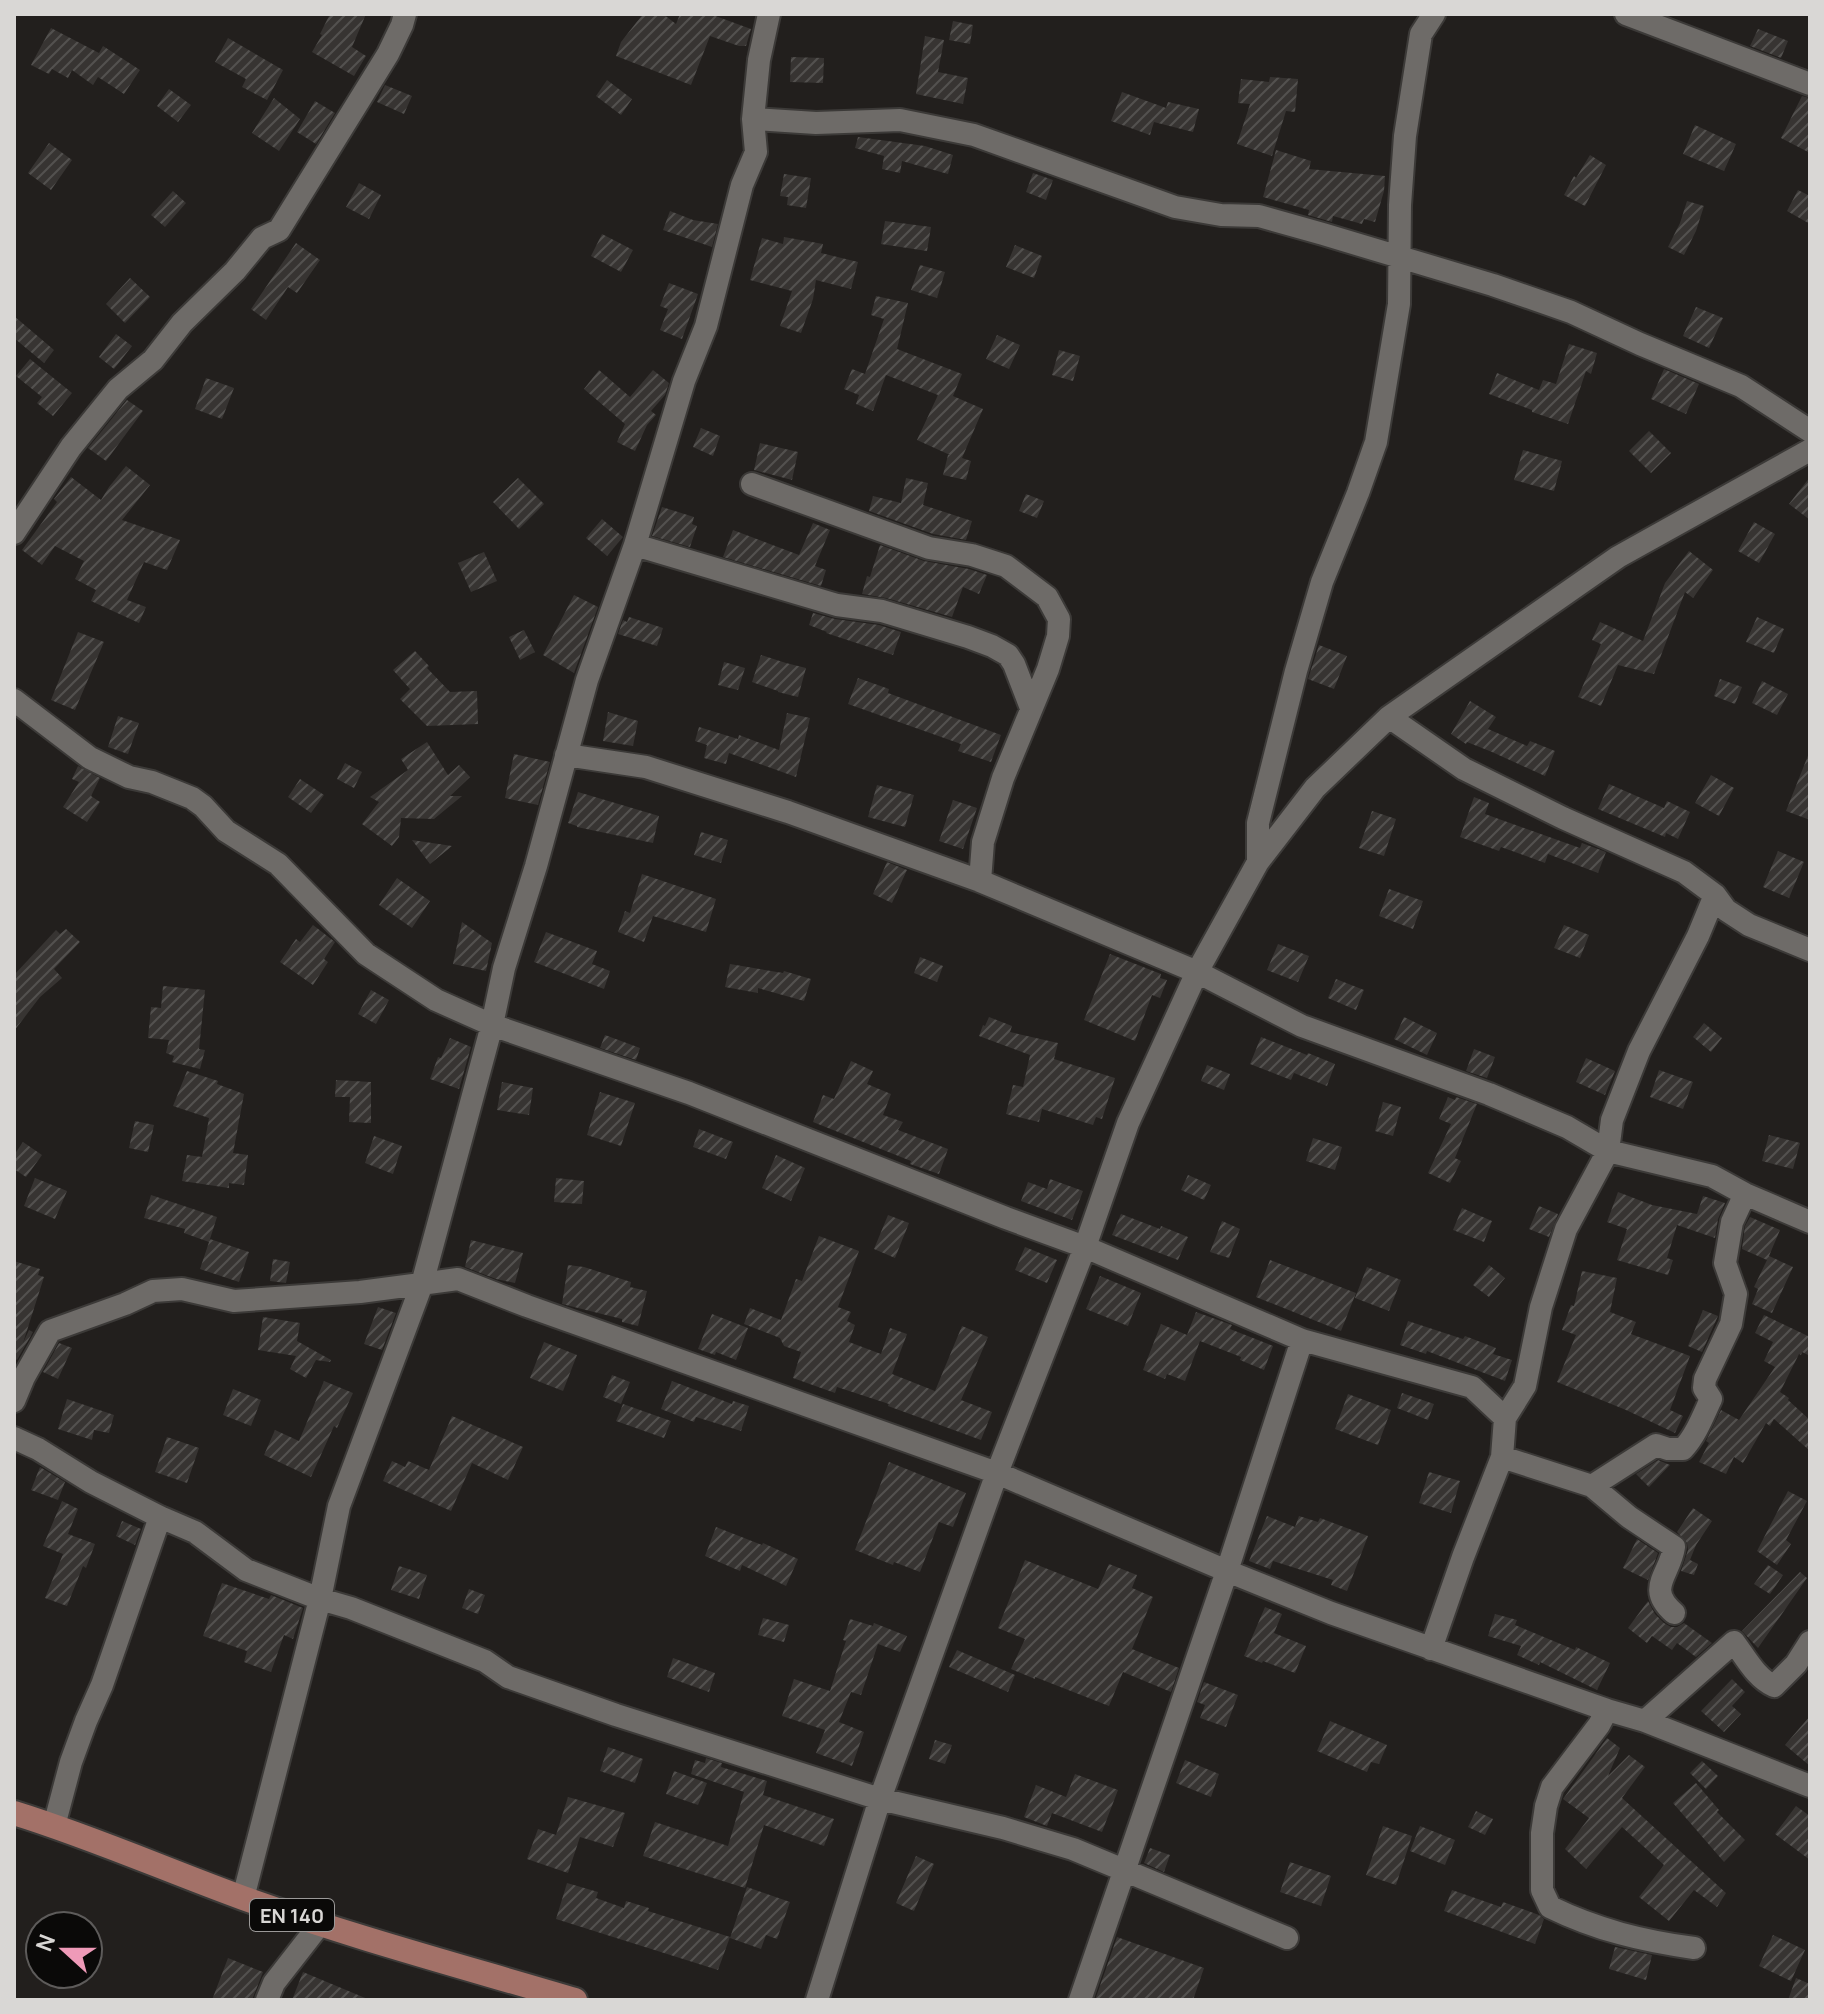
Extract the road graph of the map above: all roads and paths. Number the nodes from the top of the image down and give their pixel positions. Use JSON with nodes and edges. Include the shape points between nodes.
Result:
{"nodes":[{"id":1,"x":405,"y":14,"type":"edge"},
{"id":2,"x":769,"y":14,"type":"edge"},
{"id":3,"x":1410,"y":14,"type":"edge"},
{"id":4,"x":1434,"y":14,"type":"edge"},
{"id":5,"x":1626,"y":14,"type":"edge"},
{"id":6,"x":1421,"y":34,"type":"junction"},
{"id":7,"x":1810,"y":84,"type":"edge"},
{"id":8,"x":753,"y":119,"type":"junction"},
{"id":9,"x":1400,"y":258,"type":"junction"},
{"id":10,"x":1810,"y":431,"type":"edge"},
{"id":11,"x":1810,"y":450,"type":"edge"},
{"id":12,"x":752,"y":484,"type":"dead end"},
{"id":13,"x":14,"y":533,"type":"edge"},
{"id":14,"x":635,"y":545,"type":"junction"},
{"id":15,"x":14,"y":700,"type":"edge"},
{"id":16,"x":1031,"y":708,"type":"junction"},
{"id":17,"x":1389,"y":717,"type":"junction"},
{"id":18,"x":566,"y":755,"type":"junction"},
{"id":19,"x":1258,"y":862,"type":"junction"},
{"id":20,"x":980,"y":881,"type":"junction"},
{"id":21,"x":1715,"y":895,"type":"junction"},
{"id":22,"x":1749,"y":925,"type":"junction"},
{"id":23,"x":1698,"y":936,"type":"junction"},
{"id":24,"x":1810,"y":950,"type":"edge"},
{"id":25,"x":1197,"y":972,"type":"junction"},
{"id":26,"x":492,"y":1025,"type":"junction"},
{"id":27,"x":1608,"y":1151,"type":"junction"},
{"id":28,"x":1745,"y":1194,"type":"junction"},
{"id":29,"x":1810,"y":1222,"type":"edge"},
{"id":30,"x":1085,"y":1247,"type":"junction"},
{"id":31,"x":422,"y":1284,"type":"junction"},
{"id":32,"x":1302,"y":1340,"type":"junction"},
{"id":33,"x":14,"y":1401,"type":"edge"},
{"id":34,"x":1505,"y":1418,"type":"junction"},
{"id":35,"x":14,"y":1438,"type":"edge"},
{"id":36,"x":1502,"y":1457,"type":"junction"},
{"id":37,"x":997,"y":1473,"type":"junction"},
{"id":38,"x":1592,"y":1486,"type":"junction"},
{"id":39,"x":160,"y":1517,"type":"junction"},
{"id":40,"x":1227,"y":1571,"type":"junction"},
{"id":41,"x":320,"y":1599,"type":"junction"},
{"id":42,"x":1674,"y":1613,"type":"dead end"},
{"id":43,"x":1810,"y":1642,"type":"edge"},
{"id":44,"x":1431,"y":1649,"type":"junction"},
{"id":45,"x":1607,"y":1710,"type":"junction"},
{"id":46,"x":1645,"y":1721,"type":"junction"},
{"id":47,"x":1810,"y":1786,"type":"edge"},
{"id":48,"x":880,"y":1799,"type":"junction"},
{"id":49,"x":14,"y":1813,"type":"edge"},
{"id":50,"x":54,"y":1826,"type":"junction"},
{"id":51,"x":1124,"y":1872,"type":"junction"},
{"id":52,"x":243,"y":1898,"type":"junction"},
{"id":53,"x":320,"y":1924,"type":"junction"},
{"id":54,"x":1287,"y":1938,"type":"dead end"},
{"id":55,"x":1694,"y":1948,"type":"dead end"},
{"id":56,"x":267,"y":2000,"type":"edge"},
{"id":57,"x":575,"y":2000,"type":"edge"},
{"id":58,"x":817,"y":2000,"type":"edge"},
{"id":59,"x":1080,"y":2000,"type":"edge"}],
"edges":[{"from":1,"to":13,"type":"street","via":[[388,54],[279,230],[262,238],[153,360],[118,389],[71,447]]},
{"from":2,"to":8,"type":"street"},
{"from":3,"to":6,"type":"street"},
{"from":4,"to":6,"type":"street"},
{"from":5,"to":7,"type":"street"},
{"from":6,"to":9,"type":"street","via":[[1405,136]]},
{"from":8,"to":9,"type":"street","via":[[900,120],[974,135],[1175,207],[1259,216]]},
{"from":8,"to":14,"type":"street","via":[[756,152]]},
{"from":9,"to":10,"type":"street","via":[[1571,312],[1741,386]]},
{"from":9,"to":19,"type":"street","via":[[1399,304],[1376,442],[1322,582],[1296,671],[1258,823]]},
{"from":11,"to":17,"type":"street","via":[[1618,557]]},
{"from":12,"to":16,"type":"street","via":[[929,548],[1006,566],[1047,597],[1059,619],[1058,636]]},
{"from":14,"to":16,"type":"street","via":[[992,646],[1014,664]]},
{"from":14,"to":18,"type":"street"},
{"from":15,"to":26,"type":"street","via":[[90,758],[192,798],[226,831],[278,864],[366,954],[436,1000]]},
{"from":16,"to":20,"type":"street","via":[[983,842]]},
{"from":17,"to":19,"type":"street","via":[[1315,788]]},
{"from":17,"to":21,"type":"street","via":[[1464,769],[1684,872]]},
{"from":18,"to":20,"type":"street","via":[[646,767]]},
{"from":18,"to":26,"type":"street"},
{"from":19,"to":25,"type":"street"},
{"from":20,"to":25,"type":"street"},
{"from":21,"to":22,"type":"street"},
{"from":21,"to":23,"type":"street"},
{"from":22,"to":23,"type":"street","via":[[1717,927]]},
{"from":22,"to":24,"type":"street"},
{"from":23,"to":27,"type":"street","via":[[1639,1051],[1612,1120]]},
{"from":25,"to":27,"type":"street","via":[[1302,1026],[1489,1094]]},
{"from":25,"to":30,"type":"street","via":[[1128,1123]]},
{"from":26,"to":30,"type":"street","via":[[689,1093]]},
{"from":26,"to":31,"type":"street"},
{"from":27,"to":28,"type":"street","via":[[1712,1176]]},
{"from":27,"to":34,"type":"street","via":[[1566,1229],[1541,1307],[1525,1386]]},
{"from":28,"to":29,"type":"street"},
{"from":28,"to":38,"type":"street","via":[[1732,1222],[1725,1263],[1736,1294],[1731,1324],[1705,1379],[1711,1399],[1696,1431],[1683,1449],[1656,1445]]},
{"from":30,"to":32,"type":"street"},
{"from":30,"to":37,"type":"street"},
{"from":31,"to":33,"type":"street","via":[[234,1301],[182,1289],[153,1291],[50,1331]]},
{"from":31,"to":37,"type":"street","via":[[458,1279]]},
{"from":31,"to":41,"type":"street","via":[[339,1506]]},
{"from":32,"to":34,"type":"street","via":[[1472,1387]]},
{"from":32,"to":40,"type":"street"},
{"from":34,"to":36,"type":"street"},
{"from":35,"to":39,"type":"street"},
{"from":36,"to":38,"type":"street"},
{"from":36,"to":44,"type":"street"},
{"from":37,"to":40,"type":"street"},
{"from":37,"to":48,"type":"street"},
{"from":38,"to":42,"type":"street","via":[[1674,1547],[1660,1596]]},
{"from":39,"to":41,"type":"street","via":[[195,1532],[246,1570]]},
{"from":39,"to":50,"type":"street","via":[[71,1762]]},
{"from":40,"to":44,"type":"street"},
{"from":40,"to":51,"type":"street"},
{"from":41,"to":48,"type":"street","via":[[485,1661],[508,1677]]},
{"from":41,"to":52,"type":"street"},
{"from":43,"to":46,"type":"street","via":[[1774,1686],[1764,1682],[1734,1642]]},
{"from":44,"to":45,"type":"street"},
{"from":45,"to":46,"type":"street"},
{"from":45,"to":55,"type":"street","via":[[1552,1787],[1542,1833],[1542,1890],[1550,1907],[1567,1916],[1625,1936]]},
{"from":46,"to":47,"type":"street"},
{"from":48,"to":51,"type":"street","via":[[1003,1828],[1073,1849]]},
{"from":48,"to":58,"type":"street"},
{"from":49,"to":50,"type":"main road","number":"EN 140"},
{"from":50,"to":52,"type":"main road","number":"EN 140"},
{"from":51,"to":54,"type":"street"},
{"from":51,"to":59,"type":"street"},
{"from":52,"to":53,"type":"main road","number":"EN 140"},
{"from":53,"to":56,"type":"street"},
{"from":53,"to":57,"type":"main road","number":"EN 140"}]}
